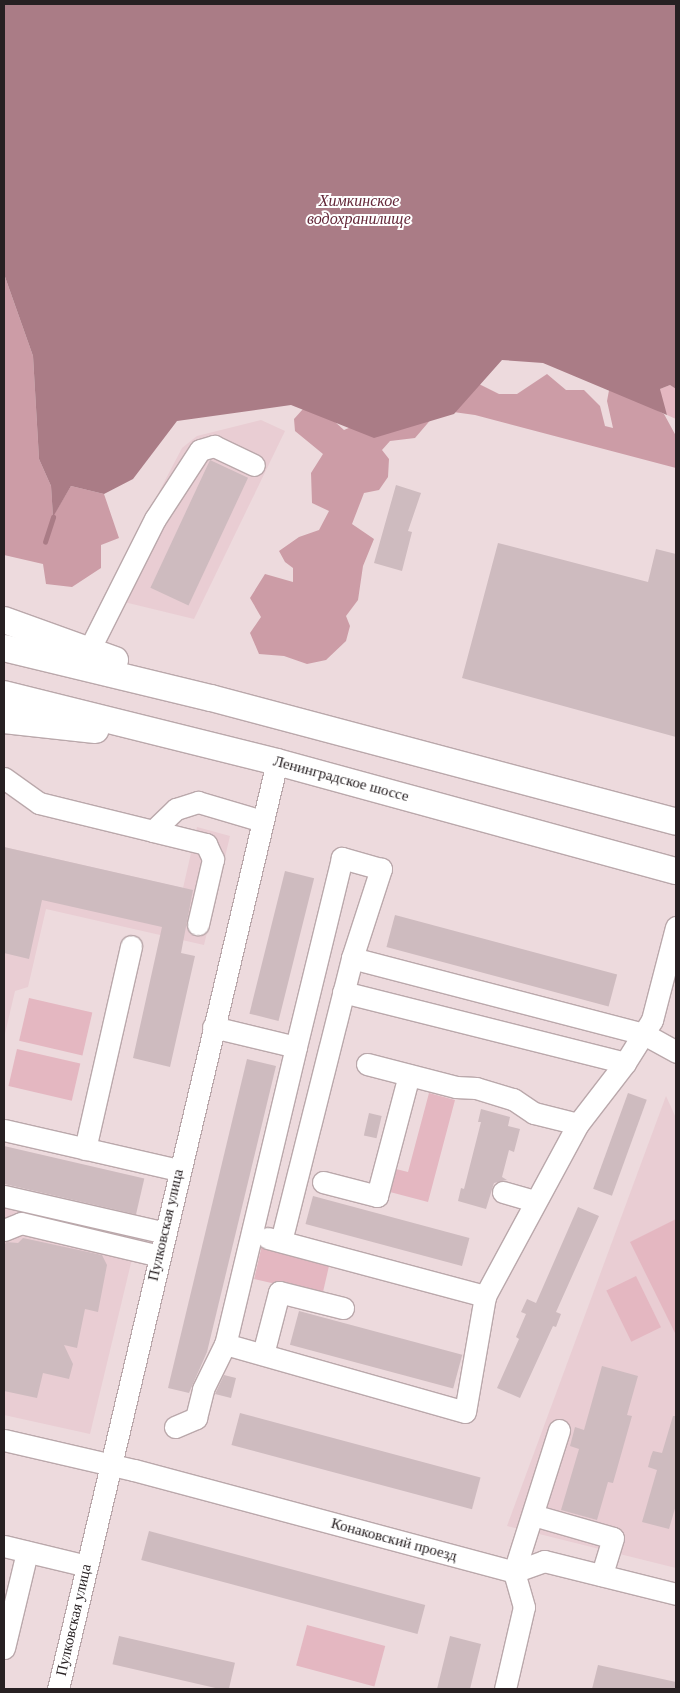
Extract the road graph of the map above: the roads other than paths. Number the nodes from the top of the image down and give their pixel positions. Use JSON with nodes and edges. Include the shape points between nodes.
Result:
{"nodes":[{"id":1,"x":254,"y":465,"type":"dead end"},
{"id":2,"x":4,"y":620,"type":"edge"},
{"id":3,"x":4,"y":648,"type":"edge"},
{"id":4,"x":89,"y":650,"type":"junction"},
{"id":5,"x":4,"y":694,"type":"edge"},
{"id":6,"x":211,"y":698,"type":"junction"},
{"id":7,"x":4,"y":720,"type":"edge"},
{"id":8,"x":200,"y":742,"type":"junction"},
{"id":9,"x":277,"y":762,"type":"junction"},
{"id":10,"x":4,"y":778,"type":"edge"},
{"id":11,"x":262,"y":821,"type":"junction"},
{"id":12,"x":676,"y":822,"type":"edge"},
{"id":13,"x":153,"y":832,"type":"junction"},
{"id":14,"x":676,"y":871,"type":"edge"},
{"id":15,"x":198,"y":924,"type":"dead end"},
{"id":16,"x":676,"y":927,"type":"edge"},
{"id":17,"x":131,"y":946,"type":"dead end"},
{"id":18,"x":352,"y":958,"type":"junction"},
{"id":19,"x":343,"y":992,"type":"junction"},
{"id":20,"x":212,"y":1027,"type":"junction"},
{"id":21,"x":644,"y":1034,"type":"junction"},
{"id":22,"x":296,"y":1047,"type":"junction"},
{"id":23,"x":676,"y":1052,"type":"edge"},
{"id":24,"x":625,"y":1063,"type":"junction"},
{"id":25,"x":367,"y":1064,"type":"dead end"},
{"id":26,"x":410,"y":1075,"type":"junction"},
{"id":27,"x":578,"y":1124,"type":"junction"},
{"id":28,"x":4,"y":1130,"type":"edge"},
{"id":29,"x":85,"y":1148,"type":"junction"},
{"id":30,"x":179,"y":1170,"type":"junction"},
{"id":31,"x":323,"y":1182,"type":"dead end"},
{"id":32,"x":503,"y":1192,"type":"dead end"},
{"id":33,"x":4,"y":1196,"type":"edge"},
{"id":34,"x":535,"y":1201,"type":"junction"},
{"id":35,"x":4,"y":1230,"type":"edge"},
{"id":36,"x":165,"y":1233,"type":"junction"},
{"id":37,"x":252,"y":1234,"type":"junction"},
{"id":38,"x":281,"y":1242,"type":"junction"},
{"id":39,"x":159,"y":1256,"type":"junction"},
{"id":40,"x":485,"y":1296,"type":"junction"},
{"id":41,"x":343,"y":1308,"type":"dead end"},
{"id":42,"x":225,"y":1344,"type":"junction"},
{"id":43,"x":263,"y":1354,"type":"junction"},
{"id":44,"x":175,"y":1427,"type":"dead end"},
{"id":45,"x":559,"y":1430,"type":"dead end"},
{"id":46,"x":4,"y":1440,"type":"edge"},
{"id":47,"x":111,"y":1464,"type":"junction"},
{"id":48,"x":533,"y":1514,"type":"junction"},
{"id":49,"x":4,"y":1546,"type":"edge"},
{"id":50,"x":27,"y":1552,"type":"junction"},
{"id":51,"x":87,"y":1566,"type":"junction"},
{"id":52,"x":514,"y":1572,"type":"junction"},
{"id":53,"x":602,"y":1574,"type":"junction"},
{"id":54,"x":676,"y":1594,"type":"edge"},
{"id":55,"x":4,"y":1648,"type":"edge"},
{"id":56,"x":58,"y":1689,"type":"edge"},
{"id":57,"x":506,"y":1689,"type":"edge"}],
"edges":[{"from":1,"to":4,"type":"street","via":[[214,446],[200,450],[155,519]]},
{"from":2,"to":4,"type":"main road"},
{"from":3,"to":6,"type":"main road"},
{"from":4,"to":6,"type":"main road"},
{"from":5,"to":8,"type":"main road","name":"Ленинградское шоссе"},
{"from":6,"to":12,"type":"main road"},
{"from":7,"to":8,"type":"main road"},
{"from":8,"to":9,"type":"main road","name":"Ленинградское шоссе"},
{"from":9,"to":11,"type":"street","name":"Пулковская улица"},
{"from":9,"to":14,"type":"main road","name":"Ленинградское шоссе"},
{"from":10,"to":13,"type":"street","via":[[39,803]]},
{"from":11,"to":13,"type":"street","via":[[198,802],[176,809]]},
{"from":11,"to":20,"type":"street","name":"Пулковская улица"},
{"from":13,"to":15,"type":"street","via":[[206,844],[213,858]]},
{"from":16,"to":21,"type":"street","via":[[652,1020]]},
{"from":17,"to":29,"type":"street"},
{"from":18,"to":19,"type":"street"},
{"from":18,"to":21,"type":"street"},
{"from":18,"to":22,"type":"street","via":[[381,869],[342,858]]},
{"from":19,"to":24,"type":"street"},
{"from":19,"to":38,"type":"street"},
{"from":20,"to":22,"type":"street"},
{"from":20,"to":30,"type":"street","name":"Пулковская улица"},
{"from":21,"to":23,"type":"street"},
{"from":21,"to":24,"type":"street"},
{"from":22,"to":37,"type":"street"},
{"from":24,"to":27,"type":"street"},
{"from":25,"to":26,"type":"street"},
{"from":26,"to":27,"type":"street","via":[[456,1087],[476,1088],[513,1099],[534,1113]]},
{"from":26,"to":31,"type":"street","via":[[377,1196]]},
{"from":27,"to":34,"type":"street"},
{"from":28,"to":29,"type":"street"},
{"from":29,"to":30,"type":"street"},
{"from":30,"to":36,"type":"street","name":"Пулковская улица"},
{"from":32,"to":34,"type":"street"},
{"from":33,"to":36,"type":"street"},
{"from":34,"to":40,"type":"street"},
{"from":35,"to":39,"type":"street","via":[[21,1223]]},
{"from":36,"to":39,"type":"street","name":"Пулковская улица"},
{"from":37,"to":38,"type":"street"},
{"from":37,"to":42,"type":"street"},
{"from":38,"to":40,"type":"street"},
{"from":39,"to":47,"type":"street","name":"Пулковская улица"},
{"from":40,"to":43,"type":"street","via":[[465,1412]]},
{"from":41,"to":43,"type":"street","via":[[279,1292]]},
{"from":42,"to":43,"type":"street"},
{"from":42,"to":44,"type":"street","via":[[203,1389],[196,1418]]},
{"from":45,"to":48,"type":"street"},
{"from":46,"to":47,"type":"street","name":"Конаковский проезд"},
{"from":47,"to":51,"type":"street","name":"Пулковская улица"},
{"from":47,"to":52,"type":"street","name":"Конаковский проезд"},
{"from":48,"to":52,"type":"street"},
{"from":48,"to":53,"type":"street","via":[[614,1538]]},
{"from":49,"to":50,"type":"street"},
{"from":50,"to":51,"type":"street"},
{"from":50,"to":55,"type":"street"},
{"from":51,"to":56,"type":"street","name":"Пулковская улица"},
{"from":52,"to":53,"type":"street","via":[[544,1561]]},
{"from":52,"to":57,"type":"street","via":[[524,1607]]},
{"from":53,"to":54,"type":"street"}]}
